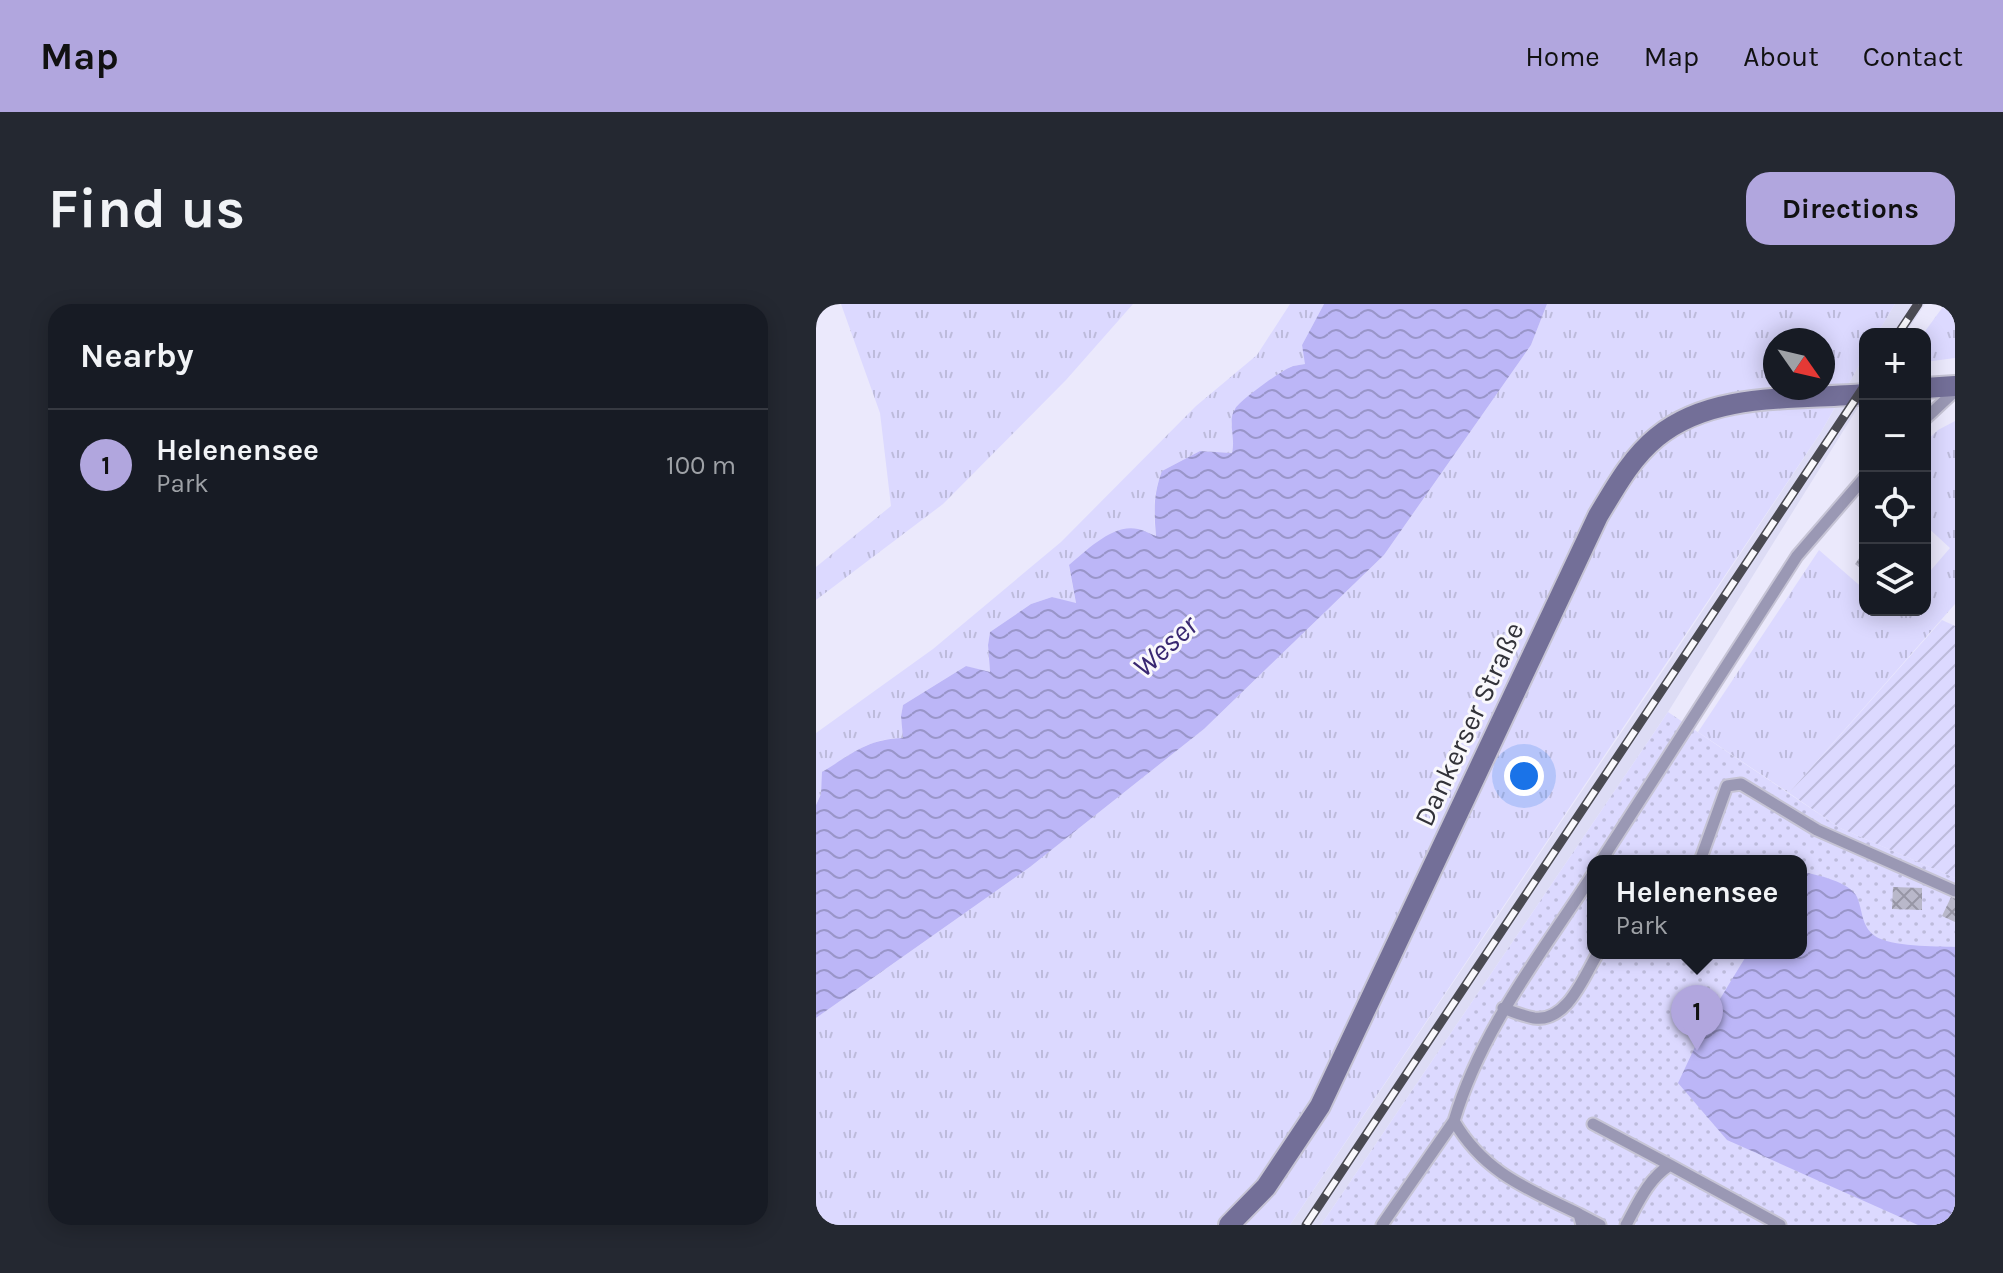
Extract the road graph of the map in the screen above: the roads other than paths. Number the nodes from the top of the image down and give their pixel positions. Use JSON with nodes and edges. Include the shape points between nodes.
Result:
{"nodes":[{"id":1,"x":1931,"y":388,"type":"edge"},
{"id":2,"x":1955,"y":388,"type":"edge"},
{"id":3,"x":1859,"y":394,"type":"edge"},
{"id":4,"x":1931,"y":413,"type":"edge"},
{"id":5,"x":1859,"y":484,"type":"edge"},
{"id":6,"x":1605,"y":855,"type":"edge"},
{"id":7,"x":1702,"y":855,"type":"edge"},
{"id":8,"x":1587,"y":883,"type":"edge"},
{"id":9,"x":1955,"y":891,"type":"edge"},
{"id":10,"x":1594,"y":959,"type":"edge"},
{"id":11,"x":1503,"y":1008,"type":"junction"},
{"id":12,"x":1454,"y":1121,"type":"junction"},
{"id":13,"x":1593,"y":1124,"type":"dead end"},
{"id":14,"x":1670,"y":1165,"type":"junction"},
{"id":15,"x":1580,"y":1220,"type":"edge"},
{"id":16,"x":1229,"y":1225,"type":"edge"},
{"id":17,"x":1382,"y":1225,"type":"edge"},
{"id":18,"x":1600,"y":1225,"type":"edge"},
{"id":19,"x":1626,"y":1225,"type":"edge"},
{"id":20,"x":1780,"y":1225,"type":"edge"}],
"edges":[{"from":1,"to":2,"type":"main road"},
{"from":2,"to":4,"type":"lane"},
{"from":3,"to":16,"type":"main road","name":"Dankerser Straße","via":[[1704,411],[1656,437],[1622,475],[1320,1106],[1266,1187]]},
{"from":5,"to":6,"type":"lane","via":[[1797,556]]},
{"from":7,"to":9,"type":"lane","via":[[1727,786],[1741,784],[1817,830]]},
{"from":8,"to":11,"type":"lane"},
{"from":10,"to":11,"type":"lane","via":[[1567,1004],[1554,1015],[1537,1019]]},
{"from":11,"to":12,"type":"lane","via":[[1464,1085]]},
{"from":12,"to":15,"type":"lane","via":[[1467,1144],[1505,1177]]},
{"from":12,"to":17,"type":"lane"},
{"from":13,"to":14,"type":"lane"},
{"from":14,"to":19,"type":"lane","via":[[1645,1190]]},
{"from":14,"to":20,"type":"lane"},
{"from":15,"to":18,"type":"lane"}]}
